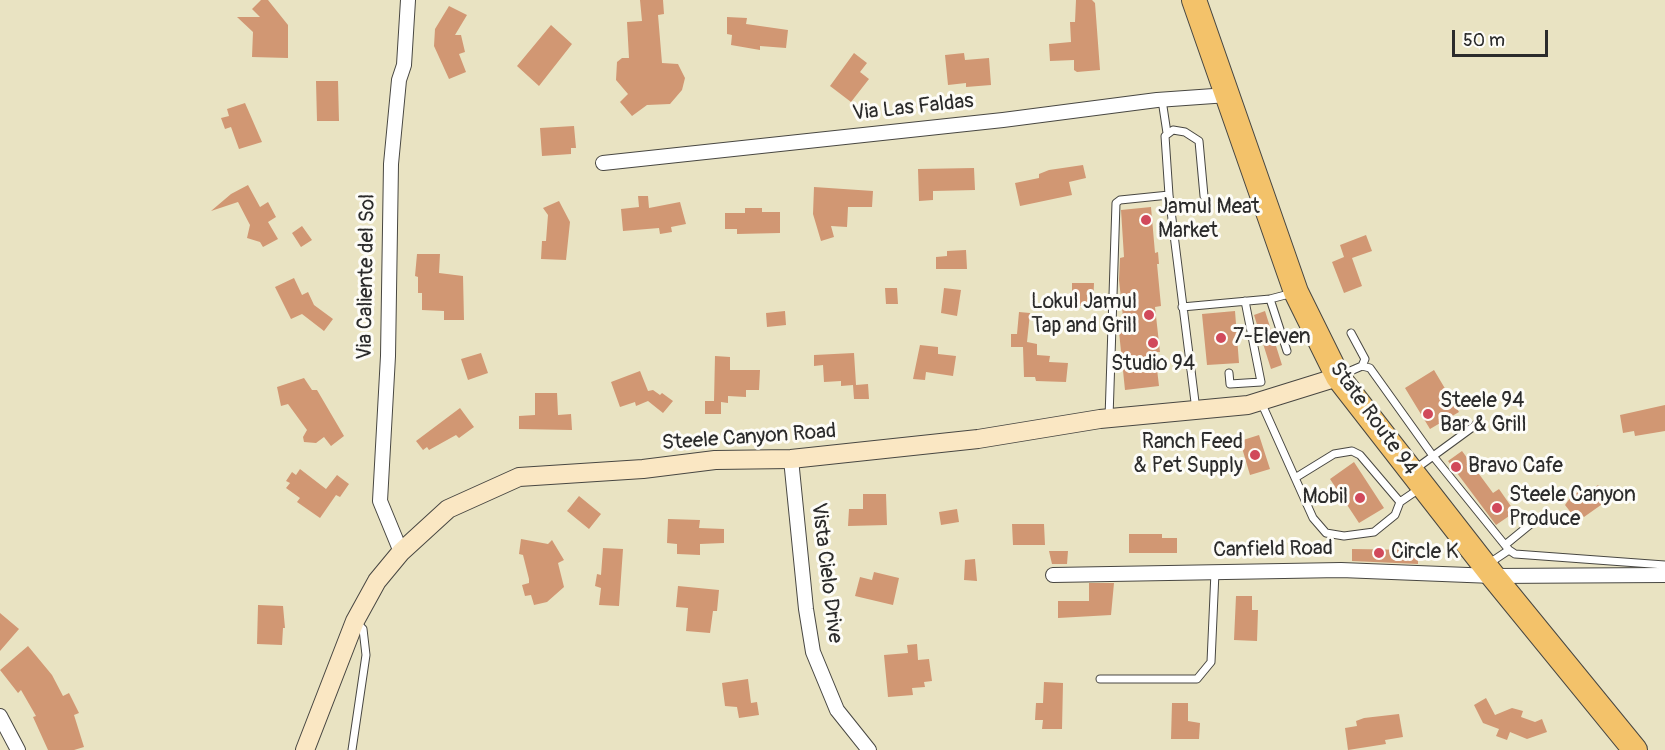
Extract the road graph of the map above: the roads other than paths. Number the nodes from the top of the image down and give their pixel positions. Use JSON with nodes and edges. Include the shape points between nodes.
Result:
{"nodes":[{"id":1,"x":408,"y":0,"type":"edge"},
{"id":2,"x":1194,"y":0,"type":"edge"},
{"id":3,"x":1228,"y":95,"type":"junction"},
{"id":4,"x":1162,"y":99,"type":"junction"},
{"id":5,"x":1167,"y":133,"type":"junction"},
{"id":6,"x":603,"y":163,"type":"dead end"},
{"id":7,"x":1168,"y":195,"type":"junction"},
{"id":8,"x":1204,"y":196,"type":"dead end"},
{"id":9,"x":1296,"y":292,"type":"junction"},
{"id":10,"x":1270,"y":299,"type":"junction"},
{"id":11,"x":1245,"y":302,"type":"junction"},
{"id":12,"x":1182,"y":307,"type":"junction"},
{"id":13,"x":1351,"y":333,"type":"dead end"},
{"id":14,"x":1287,"y":351,"type":"dead end"},
{"id":15,"x":1362,"y":366,"type":"junction"},
{"id":16,"x":1229,"y":373,"type":"dead end"},
{"id":17,"x":1338,"y":377,"type":"junction"},
{"id":18,"x":1261,"y":401,"type":"junction"},
{"id":19,"x":1196,"y":410,"type":"junction"},
{"id":20,"x":1110,"y":418,"type":"junction"},
{"id":21,"x":1477,"y":424,"type":"dead end"},
{"id":22,"x":1433,"y":456,"type":"junction"},
{"id":23,"x":791,"y":459,"type":"junction"},
{"id":24,"x":1295,"y":478,"type":"junction"},
{"id":25,"x":1418,"y":479,"type":"junction"},
{"id":26,"x":1400,"y":502,"type":"junction"},
{"id":27,"x":1538,"y":518,"type":"dead end"},
{"id":28,"x":1507,"y":548,"type":"junction"},
{"id":29,"x":401,"y":552,"type":"junction"},
{"id":30,"x":1665,"y":565,"type":"edge"},
{"id":31,"x":1490,"y":571,"type":"junction"},
{"id":32,"x":1215,"y":572,"type":"junction"},
{"id":33,"x":1053,"y":575,"type":"dead end"},
{"id":34,"x":1665,"y":575,"type":"edge"},
{"id":35,"x":355,"y":621,"type":"junction"},
{"id":36,"x":1100,"y":679,"type":"dead end"},
{"id":37,"x":0,"y":716,"type":"edge"},
{"id":38,"x":18,"y":750,"type":"edge"},
{"id":39,"x":305,"y":750,"type":"edge"},
{"id":40,"x":352,"y":750,"type":"edge"},
{"id":41,"x":869,"y":750,"type":"edge"},
{"id":42,"x":1635,"y":750,"type":"edge"}],
"edges":[{"from":1,"to":29,"type":"street","name":"Via Caliente del Sol","via":[[389,185],[388,356],[380,501]]},
{"from":2,"to":3,"type":"highway","name":"State Route 94"},
{"from":3,"to":4,"type":"street","name":"Via Las Faldas"},
{"from":3,"to":9,"type":"highway","name":"State Route 94"},
{"from":4,"to":5,"type":"lane"},
{"from":4,"to":6,"type":"street","name":"Via Las Faldas"},
{"from":5,"to":7,"type":"lane"},
{"from":5,"to":8,"type":"lane","via":[[1185,132],[1199,141]]},
{"from":7,"to":12,"type":"lane"},
{"from":7,"to":20,"type":"lane","via":[[1120,200],[1114,208]]},
{"from":9,"to":10,"type":"lane"},
{"from":9,"to":17,"type":"highway","name":"State Route 94"},
{"from":10,"to":11,"type":"lane"},
{"from":10,"to":14,"type":"lane"},
{"from":11,"to":12,"type":"lane"},
{"from":11,"to":16,"type":"lane","via":[[1261,382],[1230,384]]},
{"from":12,"to":19,"type":"lane"},
{"from":13,"to":15,"type":"lane","via":[[1365,359]]},
{"from":15,"to":17,"type":"lane"},
{"from":15,"to":22,"type":"lane","via":[[1370,368]]},
{"from":17,"to":18,"type":"street","name":"Steele Canyon Road"},
{"from":17,"to":25,"type":"highway","name":"State Route 94"},
{"from":18,"to":19,"type":"street","name":"Steele Canyon Road"},
{"from":18,"to":24,"type":"lane"},
{"from":19,"to":20,"type":"street","name":"Steele Canyon Road"},
{"from":20,"to":23,"type":"street","name":"Steele Canyon Road","via":[[978,439]]},
{"from":21,"to":22,"type":"lane"},
{"from":22,"to":25,"type":"lane"},
{"from":22,"to":28,"type":"lane"},
{"from":23,"to":29,"type":"street","name":"Steele Canyon Road","via":[[715,460],[519,477],[448,509]]},
{"from":23,"to":41,"type":"street","name":"Vista Cielo Drive","via":[[813,652],[837,710]]},
{"from":24,"to":26,"type":"lane","via":[[1335,454],[1352,451],[1360,455]]},
{"from":24,"to":26,"type":"lane","via":[[1313,518],[1326,532],[1344,536],[1374,532],[1395,515]]},
{"from":25,"to":26,"type":"lane"},
{"from":25,"to":31,"type":"highway","name":"State Route 94"},
{"from":27,"to":28,"type":"lane"},
{"from":28,"to":30,"type":"lane","via":[[1515,554]]},
{"from":28,"to":31,"type":"lane"},
{"from":29,"to":35,"type":"street","name":"Steele Canyon Road","via":[[377,581]]},
{"from":31,"to":32,"type":"street","name":"Canfield Road"},
{"from":31,"to":34,"type":"street","name":"Canfield Road"},
{"from":31,"to":42,"type":"highway","name":"State Route 94"},
{"from":32,"to":33,"type":"street","name":"Canfield Road"},
{"from":32,"to":36,"type":"lane","via":[[1211,662],[1197,679]]},
{"from":35,"to":39,"type":"street","name":"Steele Canyon Road"},
{"from":35,"to":40,"type":"lane","via":[[363,629],[366,655]]},
{"from":37,"to":38,"type":"street"}]}
